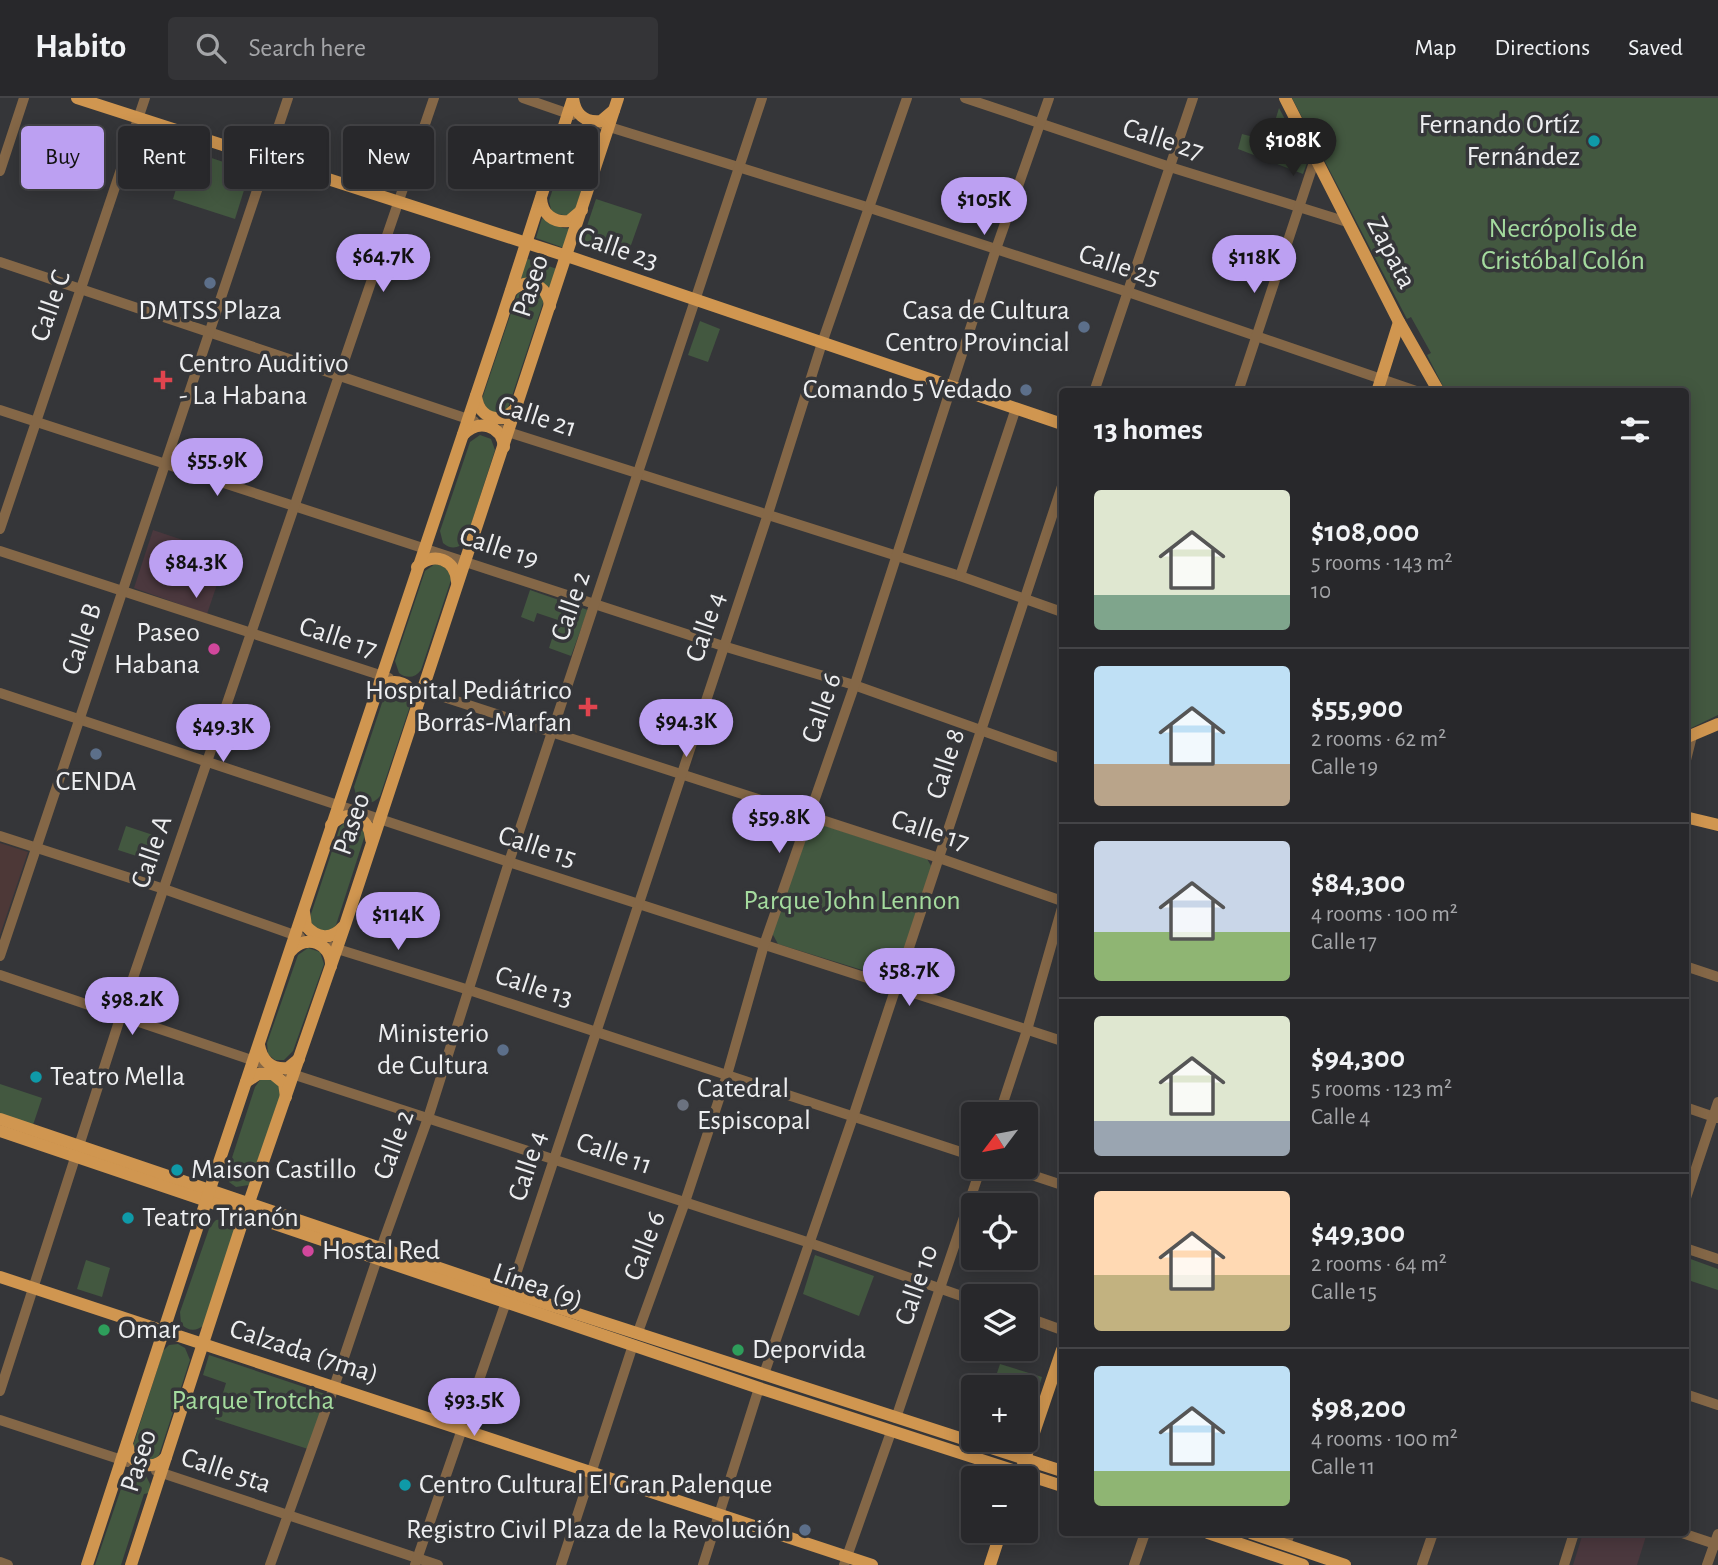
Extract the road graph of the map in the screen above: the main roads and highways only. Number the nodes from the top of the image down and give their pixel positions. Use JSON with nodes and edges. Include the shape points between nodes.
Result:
{"nodes":[{"id":1,"x":77,"y":98,"type":"edge"},
{"id":2,"x":573,"y":98,"type":"edge"},
{"id":3,"x":1285,"y":98,"type":"edge"},
{"id":4,"x":617,"y":103,"type":"edge"},
{"id":5,"x":565,"y":126,"type":"edge"},
{"id":6,"x":598,"y":134,"type":"edge"},
{"id":7,"x":602,"y":147,"type":"junction"},
{"id":8,"x":543,"y":189,"type":"edge"},
{"id":9,"x":541,"y":194,"type":"junction"},
{"id":10,"x":583,"y":208,"type":"junction"},
{"id":11,"x":526,"y":244,"type":"junction"},
{"id":12,"x":566,"y":257,"type":"junction"},
{"id":13,"x":509,"y":292,"type":"junction"},
{"id":14,"x":550,"y":306,"type":"junction"},
{"id":15,"x":1399,"y":322,"type":"junction"},
{"id":16,"x":1409,"y":339,"type":"junction"},
{"id":17,"x":1391,"y":349,"type":"junction"},
{"id":18,"x":1378,"y":388,"type":"edge"},
{"id":19,"x":1437,"y":388,"type":"edge"},
{"id":20,"x":477,"y":392,"type":"junction"},
{"id":21,"x":519,"y":405,"type":"junction"},
{"id":22,"x":1059,"y":423,"type":"edge"},
{"id":23,"x":463,"y":435,"type":"junction"},
{"id":24,"x":504,"y":448,"type":"junction"},
{"id":25,"x":430,"y":532,"type":"junction"},
{"id":26,"x":470,"y":545,"type":"junction"},
{"id":27,"x":417,"y":567,"type":"junction"},
{"id":28,"x":457,"y":582,"type":"junction"},
{"id":29,"x":377,"y":691,"type":"junction"},
{"id":30,"x":417,"y":707,"type":"junction"},
{"id":31,"x":1718,"y":724,"type":"edge"},
{"id":32,"x":1689,"y":738,"type":"edge"},
{"id":33,"x":345,"y":789,"type":"junction"},
{"id":34,"x":384,"y":806,"type":"junction"},
{"id":35,"x":1689,"y":818,"type":"edge"},
{"id":36,"x":331,"y":825,"type":"junction"},
{"id":37,"x":1717,"y":825,"type":"edge"},
{"id":38,"x":371,"y":840,"type":"junction"},
{"id":39,"x":303,"y":912,"type":"junction"},
{"id":40,"x":346,"y":922,"type":"junction"},
{"id":41,"x":290,"y":953,"type":"junction"},
{"id":42,"x":330,"y":970,"type":"junction"},
{"id":43,"x":259,"y":1044,"type":"junction"},
{"id":44,"x":299,"y":1059,"type":"junction"},
{"id":45,"x":246,"y":1082,"type":"junction"},
{"id":46,"x":286,"y":1097,"type":"junction"},
{"id":47,"x":0,"y":1119,"type":"edge"},
{"id":48,"x":0,"y":1132,"type":"edge"},
{"id":49,"x":79,"y":1151,"type":"junction"},
{"id":50,"x":209,"y":1195,"type":"junction"},
{"id":51,"x":248,"y":1209,"type":"junction"},
{"id":52,"x":0,"y":1277,"type":"edge"},
{"id":53,"x":164,"y":1331,"type":"junction"},
{"id":54,"x":185,"y":1338,"type":"junction"},
{"id":55,"x":635,"y":1338,"type":"junction"},
{"id":56,"x":203,"y":1344,"type":"junction"},
{"id":57,"x":159,"y":1346,"type":"junction"},
{"id":58,"x":1059,"y":1359,"type":"edge"},
{"id":59,"x":198,"y":1361,"type":"junction"},
{"id":60,"x":127,"y":1443,"type":"junction"},
{"id":61,"x":167,"y":1455,"type":"junction"},
{"id":62,"x":1025,"y":1459,"type":"junction"},
{"id":63,"x":990,"y":1466,"type":"edge"},
{"id":64,"x":1023,"y":1466,"type":"edge"},
{"id":65,"x":1059,"y":1470,"type":"edge"},
{"id":66,"x":117,"y":1475,"type":"junction"},
{"id":67,"x":1038,"y":1480,"type":"edge"},
{"id":68,"x":1059,"y":1485,"type":"edge"},
{"id":69,"x":156,"y":1490,"type":"junction"},
{"id":70,"x":1221,"y":1536,"type":"edge"},
{"id":71,"x":1257,"y":1536,"type":"edge"},
{"id":72,"x":997,"y":1543,"type":"edge"},
{"id":73,"x":1284,"y":1550,"type":"edge"},
{"id":74,"x":846,"y":1561,"type":"edge"},
{"id":75,"x":88,"y":1565,"type":"edge"},
{"id":76,"x":131,"y":1565,"type":"edge"},
{"id":77,"x":872,"y":1565,"type":"edge"},
{"id":78,"x":990,"y":1565,"type":"edge"},
{"id":79,"x":1303,"y":1565,"type":"edge"},
{"id":80,"x":1345,"y":1565,"type":"edge"}],
"edges":[{"from":1,"to":11,"type":"main road","name":"Calle 23"},
{"from":2,"to":4,"type":"main road","via":[[578,113],[588,120],[607,118]]},
{"from":2,"to":5,"type":"main road","name":"Paseo"},
{"from":3,"to":15,"type":"main road","name":"Zapata"},
{"from":4,"to":7,"type":"main road","name":"Paseo"},
{"from":6,"to":7,"type":"main road"},
{"from":7,"to":10,"type":"main road","name":"Paseo"},
{"from":8,"to":9,"type":"main road","name":"Paseo"},
{"from":9,"to":10,"type":"main road","via":[[545,213],[556,220],[575,218]]},
{"from":9,"to":11,"type":"main road","name":"Paseo"},
{"from":10,"to":12,"type":"main road","name":"Paseo"},
{"from":11,"to":12,"type":"main road","name":"Calle 23"},
{"from":11,"to":13,"type":"main road","name":"Paseo"},
{"from":12,"to":14,"type":"main road","name":"Paseo"},
{"from":12,"to":22,"type":"main road","name":"Calle 23"},
{"from":13,"to":14,"type":"main road","via":[[521,284],[535,284],[546,292]]},
{"from":13,"to":20,"type":"main road","name":"Paseo"},
{"from":14,"to":21,"type":"main road","name":"Paseo"},
{"from":15,"to":16,"type":"main road","name":"Zapata"},
{"from":15,"to":17,"type":"main road"},
{"from":16,"to":17,"type":"main road"},
{"from":16,"to":19,"type":"main road","name":"Zapata"},
{"from":17,"to":18,"type":"main road"},
{"from":20,"to":21,"type":"main road","via":[[478,405],[491,418],[510,416]]},
{"from":20,"to":23,"type":"main road","name":"Paseo"},
{"from":21,"to":24,"type":"main road","name":"Paseo"},
{"from":23,"to":24,"type":"main road","via":[[474,426],[488,425],[500,434]]},
{"from":23,"to":25,"type":"main road","name":"Paseo"},
{"from":24,"to":26,"type":"main road","name":"Paseo"},
{"from":25,"to":26,"type":"main road","via":[[433,546],[444,554],[459,554]]},
{"from":25,"to":27,"type":"main road","name":"Paseo"},
{"from":26,"to":28,"type":"main road","name":"Paseo"},
{"from":27,"to":28,"type":"main road","via":[[429,559],[443,559],[454,568]]},
{"from":27,"to":29,"type":"main road","name":"Paseo"},
{"from":28,"to":30,"type":"main road","name":"Paseo"},
{"from":29,"to":30,"type":"main road","via":[[388,682],[402,683],[414,692]]},
{"from":29,"to":33,"type":"main road","name":"Paseo"},
{"from":30,"to":34,"type":"main road","name":"Paseo"},
{"from":31,"to":32,"type":"main road"},
{"from":33,"to":34,"type":"main road","via":[[348,803],[360,813],[373,813]]},
{"from":33,"to":36,"type":"main road","name":"Paseo"},
{"from":34,"to":38,"type":"main road","name":"Paseo"},
{"from":35,"to":37,"type":"main road"},
{"from":36,"to":38,"type":"main road","via":[[343,816],[358,817],[368,826]]},
{"from":36,"to":39,"type":"main road","name":"Paseo"},
{"from":38,"to":40,"type":"main road","name":"Paseo"},
{"from":39,"to":40,"type":"main road","via":[[306,926],[319,936],[338,933]]},
{"from":39,"to":41,"type":"main road","name":"Paseo"},
{"from":40,"to":42,"type":"main road","name":"Paseo"},
{"from":41,"to":42,"type":"main road","via":[[300,943],[317,942],[327,949]]},
{"from":41,"to":43,"type":"main road","name":"Paseo"},
{"from":42,"to":44,"type":"main road","name":"Paseo"},
{"from":43,"to":44,"type":"main road","via":[[263,1059],[274,1068],[288,1068]]},
{"from":43,"to":45,"type":"main road","name":"Paseo"},
{"from":44,"to":46,"type":"main road","name":"Paseo"},
{"from":45,"to":46,"type":"main road","via":[[258,1074],[272,1074],[284,1083]]},
{"from":45,"to":50,"type":"main road","name":"Paseo"},
{"from":46,"to":51,"type":"main road","name":"Paseo"},
{"from":47,"to":49,"type":"main road","name":"Línea (9)"},
{"from":48,"to":49,"type":"main road","name":"Línea (9)"},
{"from":49,"to":50,"type":"main road","name":"Línea (9)"},
{"from":50,"to":51,"type":"main road","name":"Línea (9)"},
{"from":50,"to":53,"type":"main road","name":"Paseo"},
{"from":51,"to":55,"type":"main road","name":"Línea (9)"},
{"from":51,"to":56,"type":"main road","name":"Paseo"},
{"from":52,"to":53,"type":"main road","name":"Calzada (7ma)"},
{"from":53,"to":54,"type":"main road","name":"Calzada (7ma)"},
{"from":53,"to":57,"type":"main road","name":"Paseo"},
{"from":54,"to":56,"type":"main road","name":"Calzada (7ma)"},
{"from":54,"to":57,"type":"main road","via":[[170,1337]]},
{"from":54,"to":59,"type":"main road","via":[[195,1347]]},
{"from":55,"to":62,"type":"main road","name":"Línea (9)","via":[[764,1374]]},
{"from":55,"to":63,"type":"main road","name":"Línea (9)","via":[[759,1388]]},
{"from":56,"to":59,"type":"main road","name":"Paseo"},
{"from":56,"to":74,"type":"main road","name":"Calzada (7ma)"},
{"from":57,"to":60,"type":"main road","name":"Paseo"},
{"from":58,"to":62,"type":"main road"},
{"from":59,"to":61,"type":"main road","name":"Paseo"},
{"from":60,"to":61,"type":"main road","via":[[131,1457],[142,1465],[156,1464]]},
{"from":60,"to":66,"type":"main road","name":"Paseo"},
{"from":61,"to":69,"type":"main road","name":"Paseo"},
{"from":62,"to":64,"type":"main road"},
{"from":62,"to":65,"type":"main road","name":"Línea (9)"},
{"from":66,"to":69,"type":"main road","via":[[127,1466],[142,1467],[153,1476]]},
{"from":66,"to":75,"type":"main road","name":"Paseo"},
{"from":67,"to":68,"type":"main road","name":"Línea (9)"},
{"from":69,"to":76,"type":"main road","name":"Paseo"},
{"from":70,"to":73,"type":"main road"},
{"from":71,"to":73,"type":"main road"},
{"from":72,"to":78,"type":"main road"},
{"from":73,"to":79,"type":"main road"},
{"from":73,"to":80,"type":"main road"},
{"from":74,"to":77,"type":"main road","name":"Calzada (7ma)"}]}
